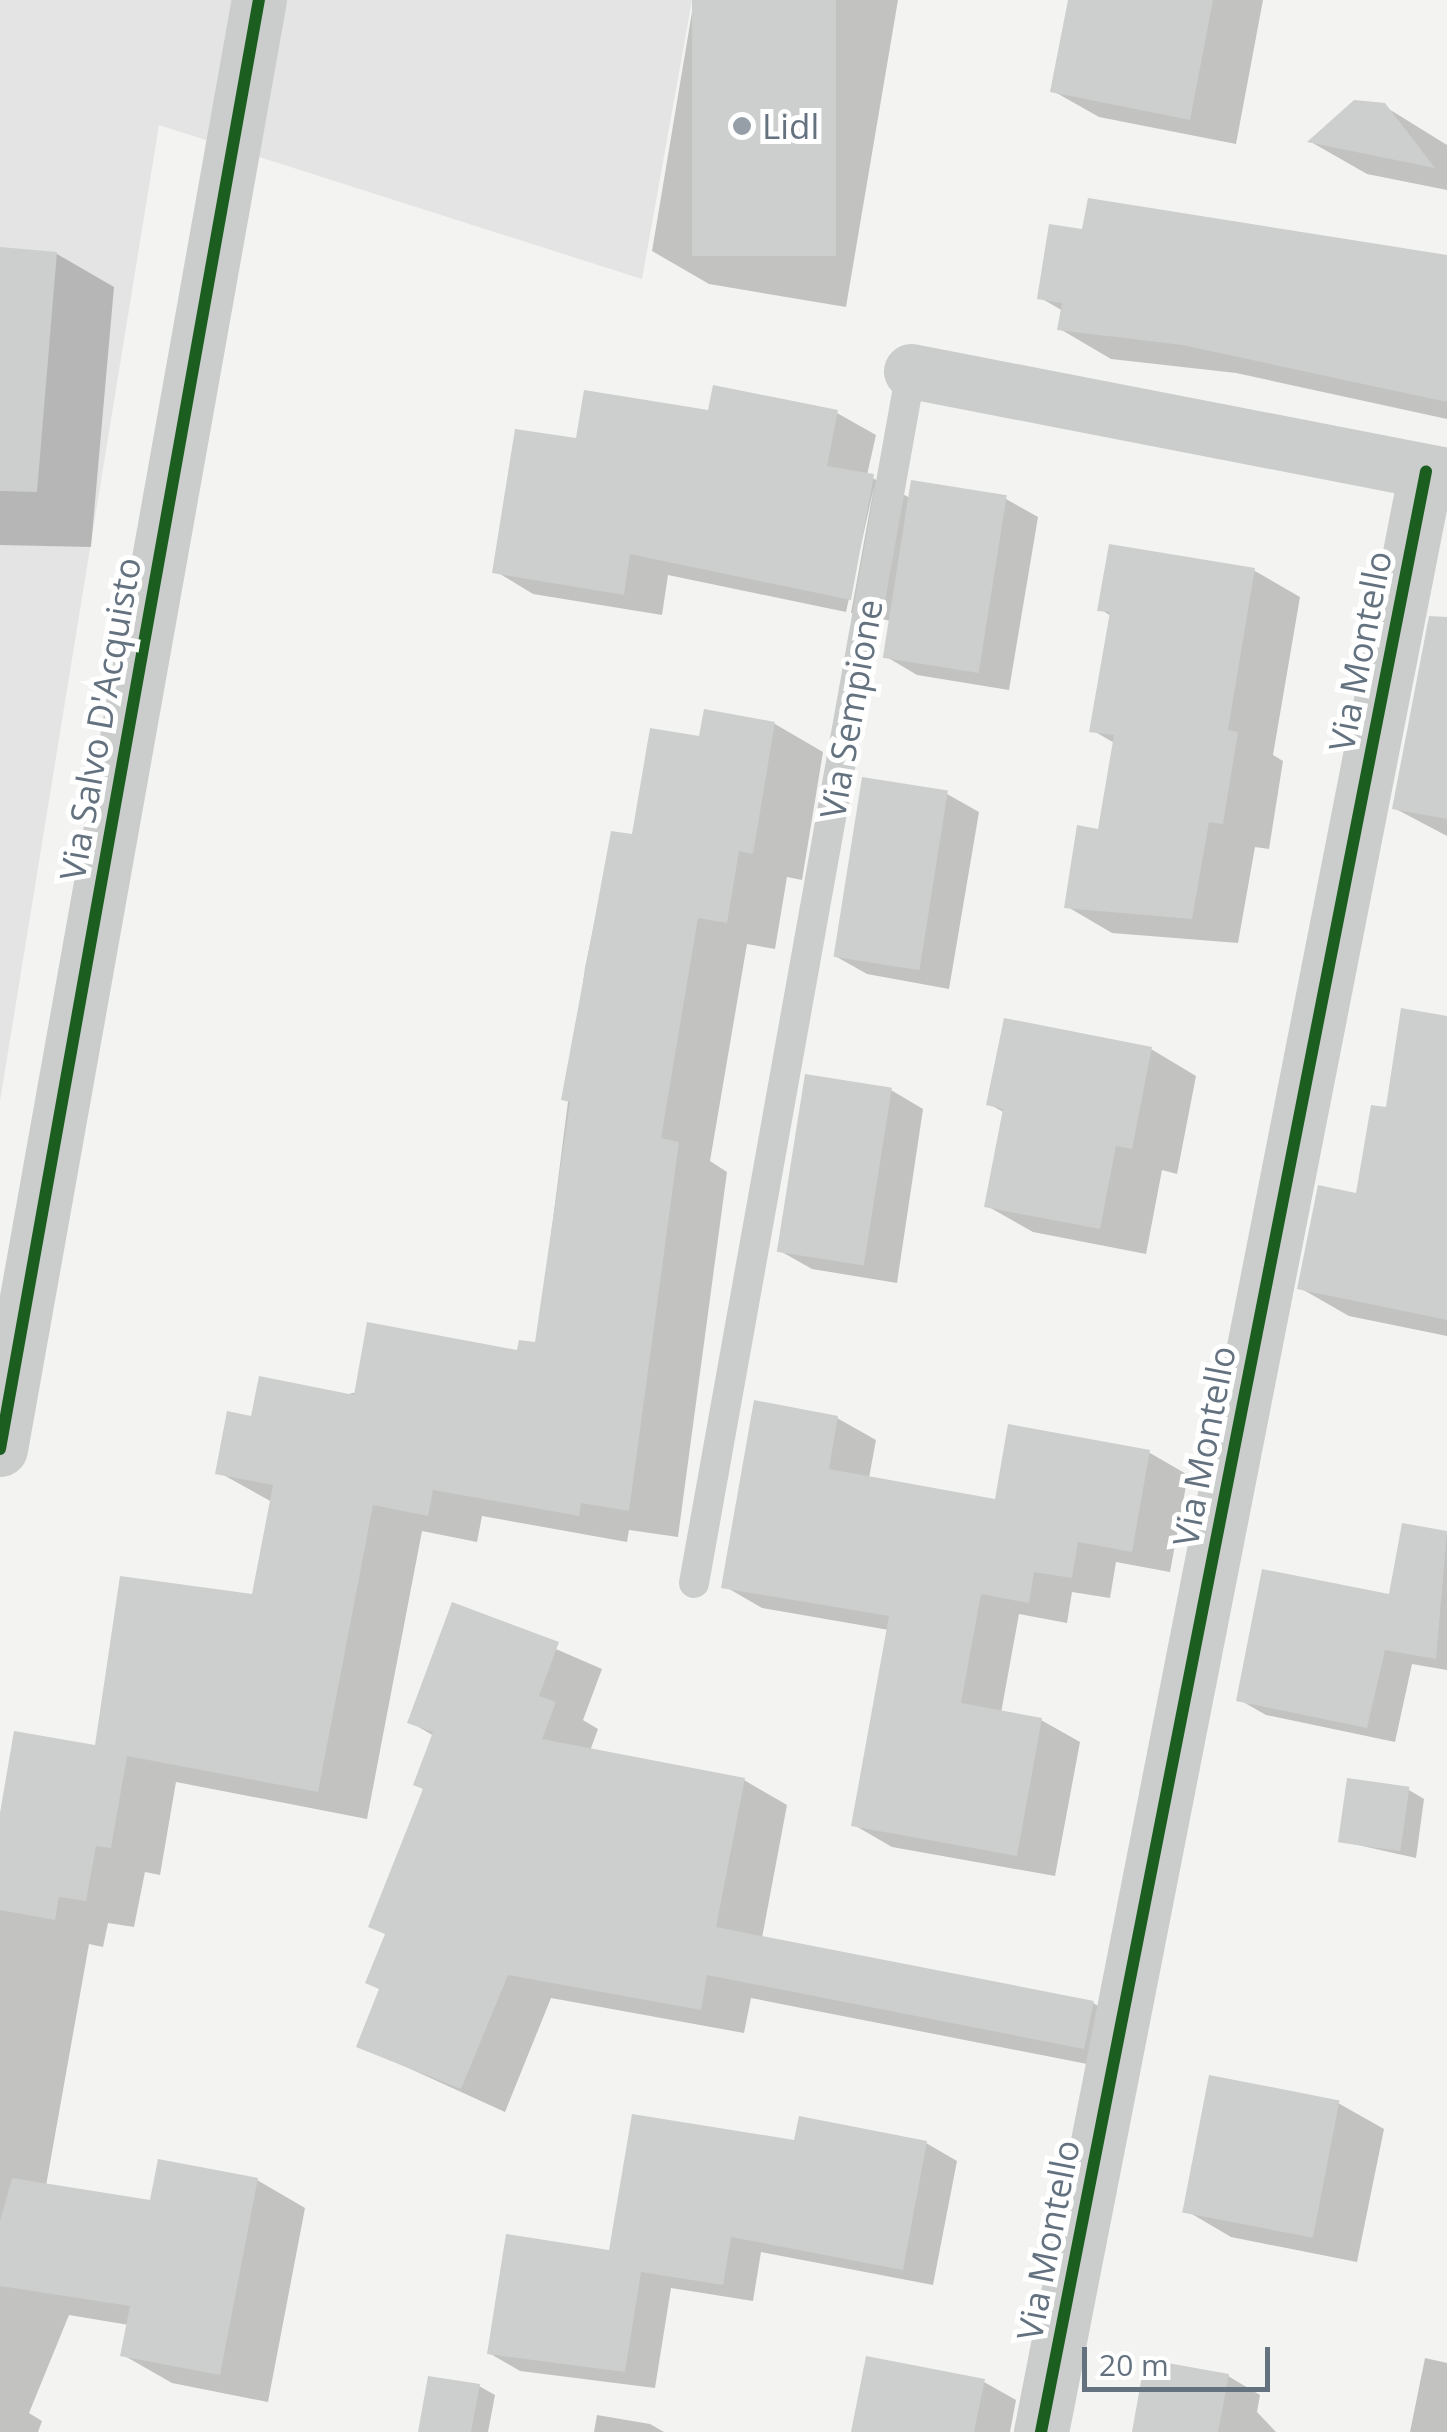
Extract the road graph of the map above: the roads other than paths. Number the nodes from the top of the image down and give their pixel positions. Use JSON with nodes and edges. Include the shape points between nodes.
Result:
{"nodes":[{"id":1,"x":259,"y":0,"type":"edge"},
{"id":2,"x":912,"y":372,"type":"joint"},
{"id":3,"x":1436,"y":473,"type":"edge"},
{"id":4,"x":0,"y":1449,"type":"edge"},
{"id":5,"x":694,"y":1584,"type":"dead end"},
{"id":6,"x":1041,"y":2432,"type":"edge"}],
"edges":[{"from":1,"to":4,"type":"street","name":"Via Salvo D'Acquisto"},
{"from":2,"to":3,"type":"street","name":"Via Sempione"},
{"from":2,"to":5,"type":"lane","name":"Via Sempione"},
{"from":3,"to":6,"type":"street","name":"Via Montello"}]}
